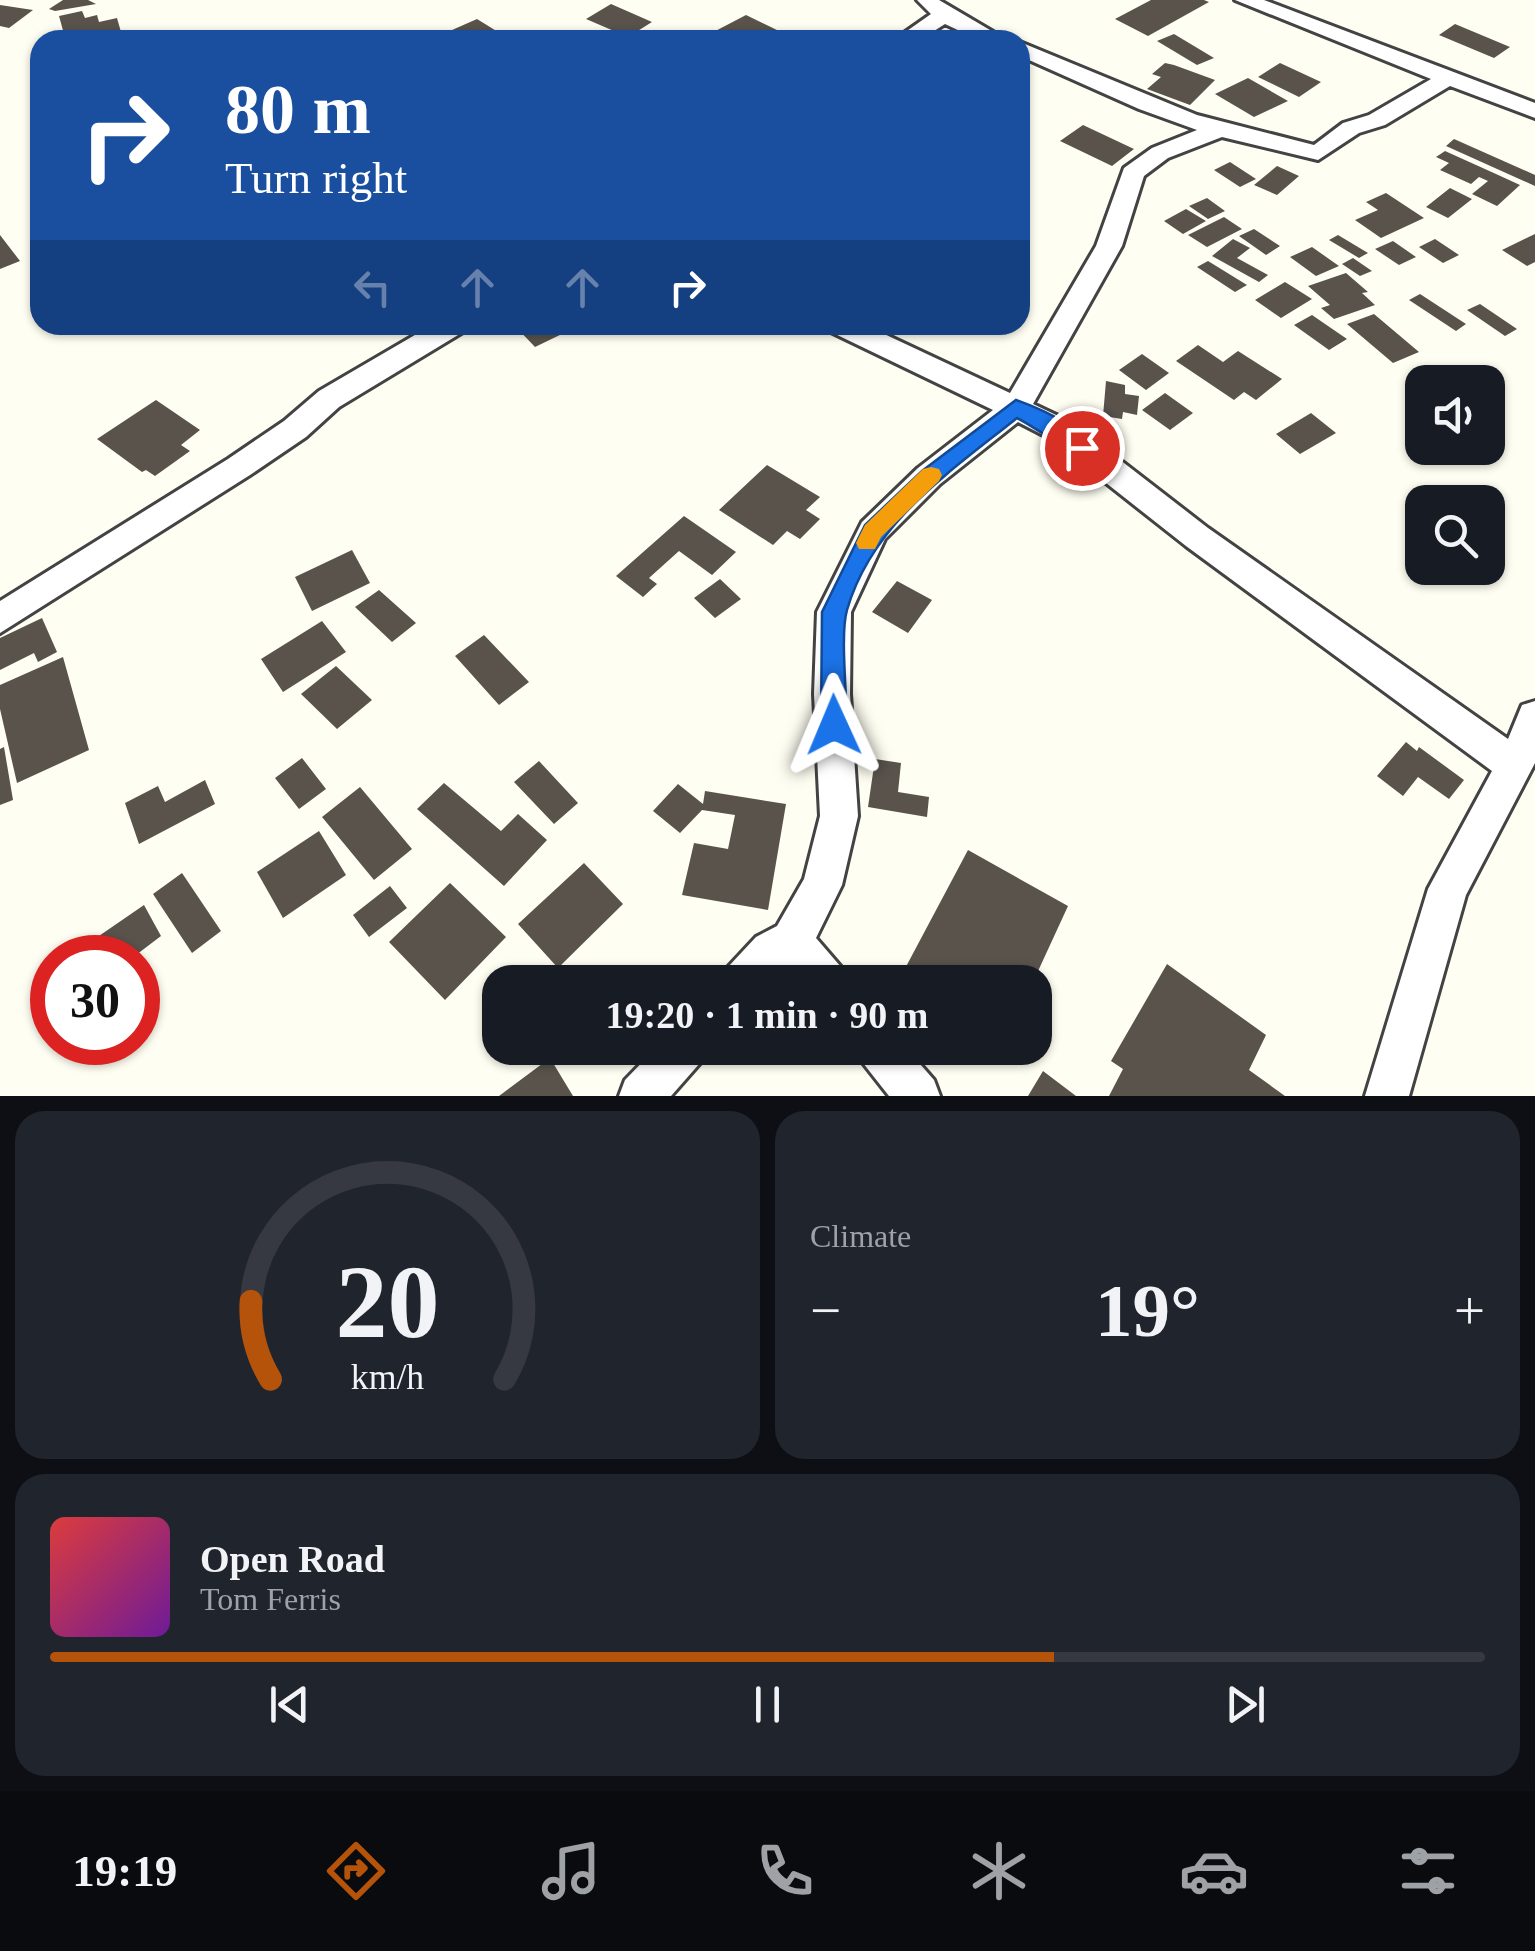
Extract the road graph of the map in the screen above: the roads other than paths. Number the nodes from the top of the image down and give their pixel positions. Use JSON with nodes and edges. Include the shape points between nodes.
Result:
{"nodes":[{"id":1,"x":1245,"y":0,"type":"edge"},
{"id":2,"x":936,"y":8,"type":"edge"},
{"id":3,"x":915,"y":30,"type":"edge"},
{"id":4,"x":977,"y":30,"type":"edge"},
{"id":5,"x":1030,"y":52,"type":"edge"},
{"id":6,"x":1448,"y":78,"type":"junction"},
{"id":7,"x":1535,"y":111,"type":"edge"},
{"id":8,"x":1219,"y":130,"type":"junction"},
{"id":9,"x":436,"y":335,"type":"edge"},
{"id":10,"x":861,"y":335,"type":"edge"},
{"id":11,"x":1016,"y":408,"type":"junction"},
{"id":12,"x":0,"y":619,"type":"edge"},
{"id":13,"x":1535,"y":717,"type":"edge"},
{"id":14,"x":1515,"y":766,"type":"junction"},
{"id":15,"x":792,"y":941,"type":"junction"},
{"id":16,"x":759,"y":965,"type":"edge"},
{"id":17,"x":812,"y":965,"type":"edge"},
{"id":18,"x":669,"y":1065,"type":"edge"},
{"id":19,"x":892,"y":1065,"type":"edge"},
{"id":20,"x":641,"y":1096,"type":"edge"},
{"id":21,"x":918,"y":1096,"type":"edge"},
{"id":22,"x":1388,"y":1096,"type":"edge"}],
"edges":[{"from":1,"to":6,"type":"street"},
{"from":2,"to":3,"type":"street"},
{"from":2,"to":4,"type":"street"},
{"from":5,"to":8,"type":"street"},
{"from":6,"to":7,"type":"street"},
{"from":6,"to":8,"type":"street","via":[[1378,120],[1351,128],[1318,154]]},
{"from":8,"to":11,"type":"street","via":[[1160,153],[1133,173],[1108,246]]},
{"from":9,"to":12,"type":"street","via":[[328,399],[252,458]]},
{"from":10,"to":11,"type":"street"},
{"from":11,"to":14,"type":"street","via":[[1060,430]]},
{"from":11,"to":15,"type":"street","via":[[929,476],[873,531],[834,612],[838,816],[822,885]]},
{"from":13,"to":14,"type":"street"},
{"from":14,"to":22,"type":"street","via":[[1448,889]]},
{"from":15,"to":16,"type":"street"},
{"from":15,"to":17,"type":"street"},
{"from":18,"to":20,"type":"street"},
{"from":19,"to":21,"type":"street"}]}
